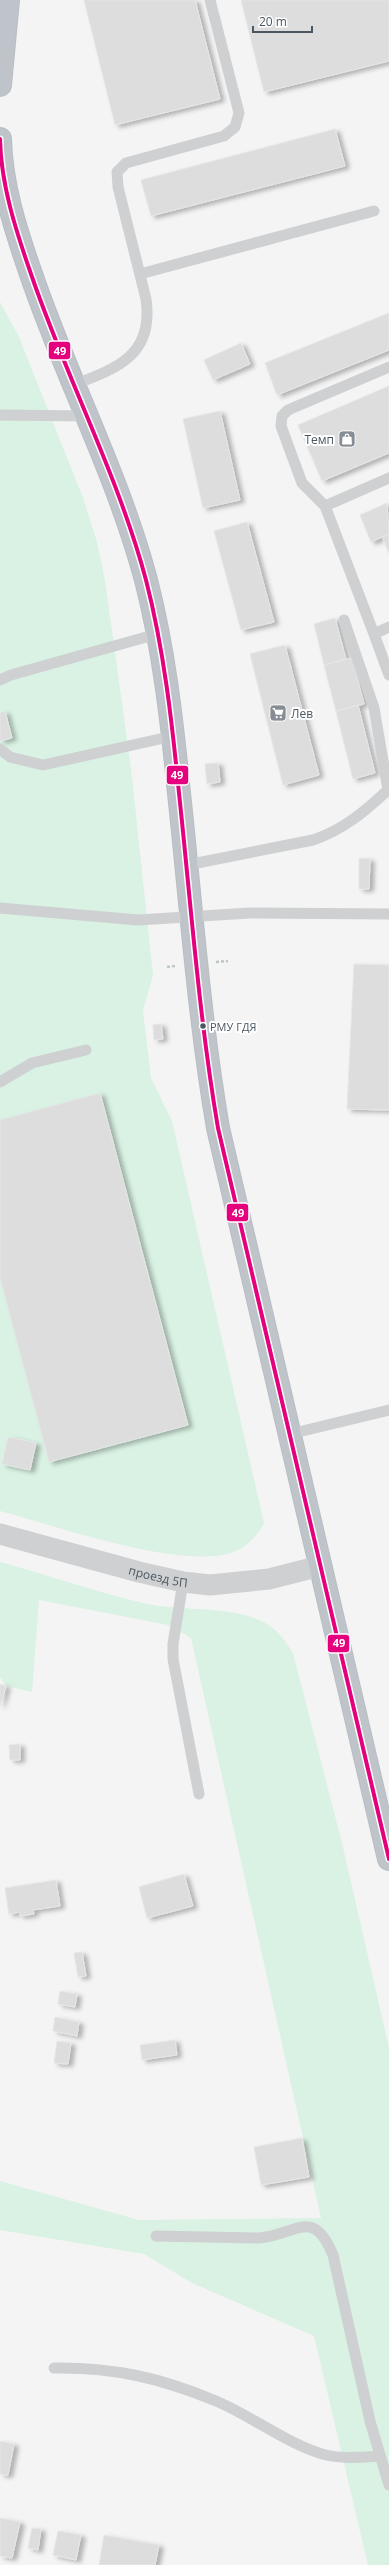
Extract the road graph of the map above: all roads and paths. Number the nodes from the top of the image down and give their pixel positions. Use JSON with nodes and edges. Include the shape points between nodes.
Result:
{"nodes":[{"id":1,"x":8,"y":0,"type":"edge"},
{"id":2,"x":210,"y":0,"type":"edge"},
{"id":3,"x":0,"y":85,"type":"edge"},
{"id":4,"x":0,"y":139,"type":"edge"},
{"id":5,"x":5,"y":208,"type":"edge"},
{"id":6,"x":374,"y":211,"type":"dead end"},
{"id":7,"x":140,"y":274,"type":"junction"},
{"id":8,"x":389,"y":367,"type":"edge"},
{"id":9,"x":73,"y":385,"type":"junction"},
{"id":10,"x":0,"y":415,"type":"edge"},
{"id":11,"x":87,"y":416,"type":"junction"},
{"id":12,"x":389,"y":478,"type":"edge"},
{"id":13,"x":325,"y":506,"type":"junction"},
{"id":14,"x":344,"y":620,"type":"dead end"},
{"id":15,"x":389,"y":627,"type":"edge"},
{"id":16,"x":157,"y":634,"type":"junction"},
{"id":17,"x":374,"y":634,"type":"junction"},
{"id":18,"x":389,"y":675,"type":"edge"},
{"id":19,"x":0,"y":680,"type":"edge"},
{"id":20,"x":173,"y":736,"type":"junction"},
{"id":21,"x":0,"y":749,"type":"edge"},
{"id":22,"x":388,"y":790,"type":"edge"},
{"id":23,"x":187,"y":865,"type":"junction"},
{"id":24,"x":0,"y":908,"type":"edge"},
{"id":25,"x":389,"y":914,"type":"edge"},
{"id":26,"x":192,"y":915,"type":"junction"},
{"id":27,"x":86,"y":1050,"type":"dead end"},
{"id":28,"x":0,"y":1082,"type":"edge"},
{"id":29,"x":389,"y":1410,"type":"edge"},
{"id":30,"x":290,"y":1434,"type":"junction"},
{"id":31,"x":0,"y":1534,"type":"edge"},
{"id":32,"x":320,"y":1566,"type":"junction"},
{"id":33,"x":183,"y":1582,"type":"junction"},
{"id":34,"x":199,"y":1794,"type":"dead end"},
{"id":35,"x":389,"y":1859,"type":"edge"},
{"id":36,"x":156,"y":2236,"type":"dead end"},
{"id":37,"x":54,"y":2368,"type":"dead end"},
{"id":38,"x":380,"y":2456,"type":"junction"},
{"id":39,"x":389,"y":2485,"type":"edge"}],
"edges":[{"from":1,"to":3,"type":"highway"},
{"from":2,"to":7,"type":"lane","via":[[239,113],[235,127],[224,136],[137,158],[126,163],[117,172],[118,187]]},
{"from":4,"to":5,"type":"highway"},
{"from":5,"to":9,"type":"highway"},
{"from":6,"to":7,"type":"lane"},
{"from":7,"to":9,"type":"lane","via":[[149,317],[146,334],[139,347],[124,362],[107,372]]},
{"from":8,"to":13,"type":"lane","via":[[288,410],[282,416],[281,426],[302,483]]},
{"from":9,"to":11,"type":"highway"},
{"from":10,"to":11,"type":"lane"},
{"from":11,"to":16,"type":"highway","via":[[135,542],[147,582]]},
{"from":12,"to":13,"type":"lane"},
{"from":13,"to":17,"type":"lane"},
{"from":14,"to":22,"type":"lane","via":[[374,708]]},
{"from":15,"to":17,"type":"lane"},
{"from":16,"to":19,"type":"lane"},
{"from":16,"to":20,"type":"highway"},
{"from":17,"to":18,"type":"lane"},
{"from":20,"to":21,"type":"lane","via":[[43,765],[10,757]]},
{"from":20,"to":23,"type":"highway"},
{"from":22,"to":23,"type":"lane","via":[[355,820],[330,834],[313,840]]},
{"from":23,"to":26,"type":"highway"},
{"from":24,"to":26,"type":"lane","via":[[126,919]]},
{"from":25,"to":26,"type":"lane"},
{"from":26,"to":30,"type":"highway","via":[[218,1128]]},
{"from":27,"to":28,"type":"lane","via":[[32,1062]]},
{"from":29,"to":30,"type":"lane"},
{"from":30,"to":32,"type":"highway"},
{"from":31,"to":33,"type":"street","name":"проезд 5П"},
{"from":32,"to":33,"type":"street","name":"проезд 5П","via":[[242,1583],[210,1585]]},
{"from":32,"to":35,"type":"highway"},
{"from":33,"to":34,"type":"lane","via":[[173,1659]]},
{"from":36,"to":38,"type":"lane","via":[[259,2238],[297,2227],[309,2227],[322,2234],[333,2255]]},
{"from":37,"to":38,"type":"lane","via":[[91,2367],[117,2370],[166,2383],[217,2401],[313,2451],[334,2456]]},
{"from":38,"to":39,"type":"lane"}]}
